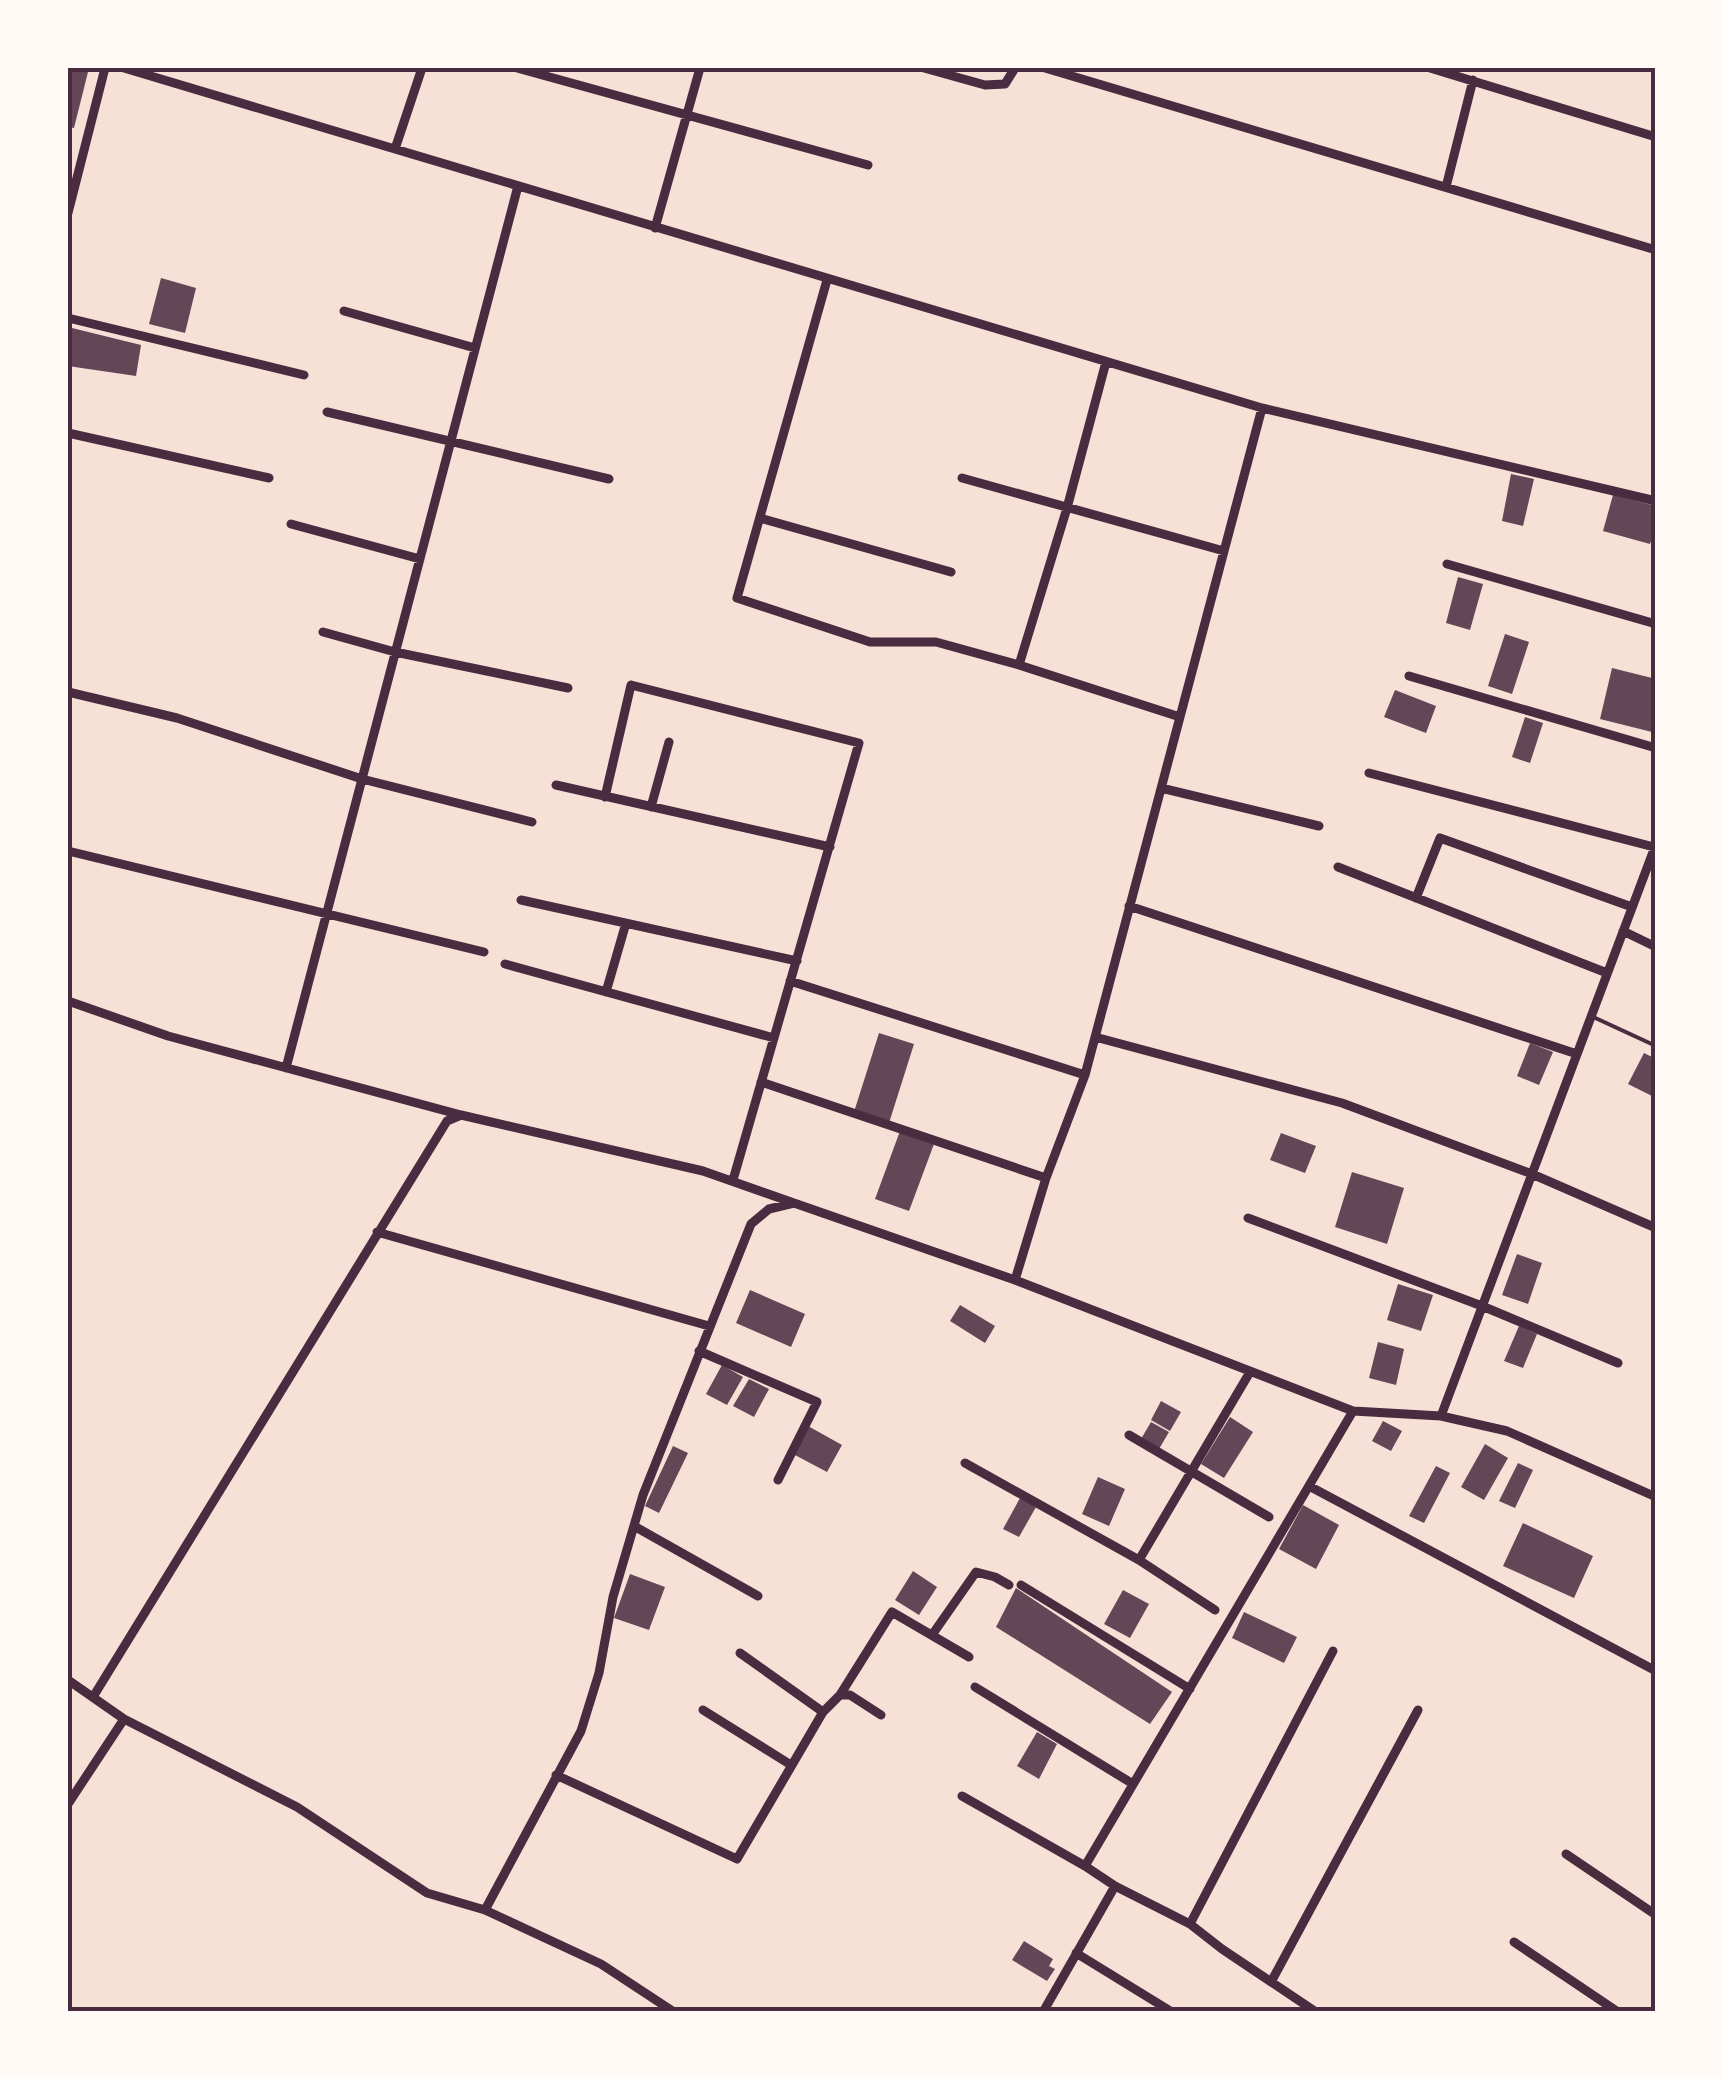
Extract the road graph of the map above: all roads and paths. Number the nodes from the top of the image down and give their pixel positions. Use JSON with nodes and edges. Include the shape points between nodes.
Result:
{"nodes":[{"id":1,"x":104,"y":68,"type":"edge"},
{"id":2,"x":124,"y":68,"type":"edge"},
{"id":3,"x":422,"y":68,"type":"edge"},
{"id":4,"x":517,"y":68,"type":"edge"},
{"id":5,"x":700,"y":68,"type":"edge"},
{"id":6,"x":924,"y":68,"type":"edge"},
{"id":7,"x":1015,"y":68,"type":"edge"},
{"id":8,"x":1045,"y":68,"type":"edge"},
{"id":9,"x":1430,"y":68,"type":"edge"},
{"id":10,"x":1473,"y":80,"type":"junction"},
{"id":11,"x":687,"y":115,"type":"junction"},
{"id":12,"x":1656,"y":137,"type":"edge"},
{"id":13,"x":395,"y":149,"type":"junction"},
{"id":14,"x":868,"y":165,"type":"dead end"},
{"id":15,"x":518,"y":186,"type":"junction"},
{"id":16,"x":1446,"y":188,"type":"junction"},
{"id":17,"x":70,"y":195,"type":"edge"},
{"id":18,"x":68,"y":214,"type":"edge"},
{"id":19,"x":655,"y":228,"type":"junction"},
{"id":20,"x":1656,"y":250,"type":"edge"},
{"id":21,"x":828,"y":280,"type":"junction"},
{"id":22,"x":344,"y":311,"type":"dead end"},
{"id":23,"x":68,"y":318,"type":"edge"},
{"id":24,"x":475,"y":348,"type":"junction"},
{"id":25,"x":1106,"y":362,"type":"junction"},
{"id":26,"x":304,"y":375,"type":"dead end"},
{"id":27,"x":1262,"y":408,"type":"junction"},
{"id":28,"x":327,"y":412,"type":"dead end"},
{"id":29,"x":68,"y":433,"type":"edge"},
{"id":30,"x":450,"y":441,"type":"junction"},
{"id":31,"x":268,"y":478,"type":"dead end"},
{"id":32,"x":962,"y":478,"type":"dead end"},
{"id":33,"x":609,"y":479,"type":"dead end"},
{"id":34,"x":1656,"y":501,"type":"edge"},
{"id":35,"x":1067,"y":508,"type":"junction"},
{"id":36,"x":760,"y":518,"type":"junction"},
{"id":37,"x":291,"y":524,"type":"dead end"},
{"id":38,"x":1224,"y":551,"type":"junction"},
{"id":39,"x":420,"y":558,"type":"junction"},
{"id":40,"x":1447,"y":564,"type":"dead end"},
{"id":41,"x":951,"y":572,"type":"dead end"},
{"id":42,"x":1656,"y":624,"type":"edge"},
{"id":43,"x":323,"y":632,"type":"dead end"},
{"id":44,"x":395,"y":652,"type":"junction"},
{"id":45,"x":1018,"y":666,"type":"junction"},
{"id":46,"x":1410,"y":676,"type":"dead end"},
{"id":47,"x":568,"y":688,"type":"dead end"},
{"id":48,"x":68,"y":692,"type":"edge"},
{"id":49,"x":1180,"y":717,"type":"junction"},
{"id":50,"x":669,"y":742,"type":"dead end"},
{"id":51,"x":1656,"y":748,"type":"edge"},
{"id":52,"x":1369,"y":772,"type":"dead end"},
{"id":53,"x":362,"y":778,"type":"junction"},
{"id":54,"x":556,"y":786,"type":"dead end"},
{"id":55,"x":1160,"y":788,"type":"junction"},
{"id":56,"x":605,"y":796,"type":"junction"},
{"id":57,"x":651,"y":807,"type":"junction"},
{"id":58,"x":532,"y":822,"type":"dead end"},
{"id":59,"x":1319,"y":826,"type":"dead end"},
{"id":60,"x":830,"y":846,"type":"junction"},
{"id":61,"x":1655,"y":846,"type":"edge"},
{"id":62,"x":68,"y":852,"type":"edge"},
{"id":63,"x":1338,"y":867,"type":"dead end"},
{"id":64,"x":1416,"y":898,"type":"junction"},
{"id":65,"x":521,"y":900,"type":"dead end"},
{"id":66,"x":1130,"y":906,"type":"junction"},
{"id":67,"x":1632,"y":906,"type":"junction"},
{"id":68,"x":327,"y":912,"type":"junction"},
{"id":69,"x":626,"y":924,"type":"junction"},
{"id":70,"x":1623,"y":930,"type":"junction"},
{"id":71,"x":1656,"y":947,"type":"edge"},
{"id":72,"x":484,"y":952,"type":"dead end"},
{"id":73,"x":797,"y":961,"type":"junction"},
{"id":74,"x":505,"y":964,"type":"dead end"},
{"id":75,"x":1607,"y":973,"type":"junction"},
{"id":76,"x":790,"y":981,"type":"junction"},
{"id":77,"x":606,"y":992,"type":"junction"},
{"id":78,"x":68,"y":1000,"type":"edge"},
{"id":79,"x":1591,"y":1016,"type":"junction"},
{"id":80,"x":1095,"y":1037,"type":"junction"},
{"id":81,"x":774,"y":1038,"type":"junction"},
{"id":82,"x":1656,"y":1046,"type":"edge"},
{"id":83,"x":1576,"y":1054,"type":"junction"},
{"id":84,"x":286,"y":1068,"type":"junction"},
{"id":85,"x":1085,"y":1074,"type":"junction"},
{"id":86,"x":761,"y":1082,"type":"junction"},
{"id":87,"x":461,"y":1115,"type":"junction"},
{"id":88,"x":1532,"y":1174,"type":"junction"},
{"id":89,"x":1046,"y":1178,"type":"junction"},
{"id":90,"x":733,"y":1180,"type":"junction"},
{"id":91,"x":794,"y":1202,"type":"junction"},
{"id":92,"x":1248,"y":1218,"type":"dead end"},
{"id":93,"x":1656,"y":1228,"type":"edge"},
{"id":94,"x":378,"y":1232,"type":"junction"},
{"id":95,"x":1016,"y":1280,"type":"junction"},
{"id":96,"x":1482,"y":1306,"type":"junction"},
{"id":97,"x":709,"y":1326,"type":"junction"},
{"id":98,"x":699,"y":1351,"type":"junction"},
{"id":99,"x":1618,"y":1363,"type":"dead end"},
{"id":100,"x":1250,"y":1372,"type":"junction"},
{"id":101,"x":1354,"y":1411,"type":"junction"},
{"id":102,"x":1441,"y":1416,"type":"junction"},
{"id":103,"x":1129,"y":1435,"type":"dead end"},
{"id":104,"x":965,"y":1463,"type":"dead end"},
{"id":105,"x":1191,"y":1471,"type":"junction"},
{"id":106,"x":778,"y":1480,"type":"dead end"},
{"id":107,"x":1309,"y":1486,"type":"junction"},
{"id":108,"x":1656,"y":1497,"type":"edge"},
{"id":109,"x":1269,"y":1517,"type":"dead end"},
{"id":110,"x":634,"y":1526,"type":"junction"},
{"id":111,"x":1139,"y":1560,"type":"junction"},
{"id":112,"x":1009,"y":1585,"type":"dead end"},
{"id":113,"x":1021,"y":1585,"type":"dead end"},
{"id":114,"x":758,"y":1596,"type":"dead end"},
{"id":115,"x":1215,"y":1610,"type":"dead end"},
{"id":116,"x":932,"y":1636,"type":"junction"},
{"id":117,"x":1333,"y":1651,"type":"dead end"},
{"id":118,"x":740,"y":1654,"type":"dead end"},
{"id":119,"x":969,"y":1657,"type":"dead end"},
{"id":120,"x":1656,"y":1671,"type":"edge"},
{"id":121,"x":68,"y":1680,"type":"edge"},
{"id":122,"x":974,"y":1687,"type":"dead end"},
{"id":123,"x":1190,"y":1689,"type":"junction"},
{"id":124,"x":840,"y":1694,"type":"junction"},
{"id":125,"x":93,"y":1697,"type":"junction"},
{"id":126,"x":703,"y":1710,"type":"dead end"},
{"id":127,"x":1418,"y":1710,"type":"dead end"},
{"id":128,"x":823,"y":1712,"type":"junction"},
{"id":129,"x":881,"y":1715,"type":"dead end"},
{"id":130,"x":124,"y":1719,"type":"junction"},
{"id":131,"x":791,"y":1765,"type":"junction"},
{"id":132,"x":556,"y":1775,"type":"junction"},
{"id":133,"x":1133,"y":1784,"type":"junction"},
{"id":134,"x":962,"y":1796,"type":"dead end"},
{"id":135,"x":68,"y":1804,"type":"edge"},
{"id":136,"x":1566,"y":1854,"type":"dead end"},
{"id":137,"x":1085,"y":1866,"type":"junction"},
{"id":138,"x":1115,"y":1886,"type":"junction"},
{"id":139,"x":485,"y":1910,"type":"junction"},
{"id":140,"x":1656,"y":1915,"type":"edge"},
{"id":141,"x":1190,"y":1924,"type":"junction"},
{"id":142,"x":1514,"y":1942,"type":"dead end"},
{"id":143,"x":1076,"y":1952,"type":"junction"},
{"id":144,"x":1271,"y":1982,"type":"junction"},
{"id":145,"x":674,"y":2012,"type":"edge"},
{"id":146,"x":1043,"y":2012,"type":"edge"},
{"id":147,"x":1172,"y":2012,"type":"edge"},
{"id":148,"x":1316,"y":2012,"type":"edge"},
{"id":149,"x":1618,"y":2012,"type":"edge"}],
"edges":[{"from":1,"to":17,"type":"street"},
{"from":2,"to":13,"type":"street"},
{"from":3,"to":13,"type":"street"},
{"from":4,"to":11,"type":"street"},
{"from":5,"to":11,"type":"street"},
{"from":6,"to":7,"type":"street","via":[[985,85],[1005,84]]},
{"from":8,"to":16,"type":"street"},
{"from":9,"to":10,"type":"street"},
{"from":10,"to":12,"type":"street"},
{"from":10,"to":16,"type":"street"},
{"from":11,"to":14,"type":"street"},
{"from":11,"to":19,"type":"street"},
{"from":13,"to":15,"type":"street"},
{"from":15,"to":19,"type":"street"},
{"from":15,"to":24,"type":"street"},
{"from":16,"to":20,"type":"street"},
{"from":17,"to":18,"type":"street"},
{"from":19,"to":21,"type":"street"},
{"from":21,"to":25,"type":"street"},
{"from":21,"to":36,"type":"street"},
{"from":22,"to":24,"type":"street"},
{"from":23,"to":26,"type":"street"},
{"from":24,"to":30,"type":"street"},
{"from":25,"to":27,"type":"street"},
{"from":25,"to":35,"type":"street"},
{"from":27,"to":34,"type":"street"},
{"from":27,"to":38,"type":"street"},
{"from":28,"to":30,"type":"street"},
{"from":29,"to":31,"type":"street"},
{"from":30,"to":33,"type":"street"},
{"from":30,"to":39,"type":"street"},
{"from":32,"to":35,"type":"street"},
{"from":35,"to":38,"type":"street"},
{"from":35,"to":45,"type":"street"},
{"from":36,"to":41,"type":"street"},
{"from":36,"to":45,"type":"street","via":[[737,598],[870,642],[936,642]]},
{"from":37,"to":39,"type":"street"},
{"from":38,"to":49,"type":"street"},
{"from":39,"to":44,"type":"street"},
{"from":40,"to":42,"type":"street"},
{"from":43,"to":44,"type":"street"},
{"from":44,"to":47,"type":"street"},
{"from":44,"to":53,"type":"street"},
{"from":45,"to":49,"type":"street"},
{"from":46,"to":51,"type":"street"},
{"from":48,"to":53,"type":"street","via":[[177,718]]},
{"from":49,"to":55,"type":"street"},
{"from":50,"to":57,"type":"street"},
{"from":52,"to":61,"type":"street"},
{"from":53,"to":58,"type":"street"},
{"from":53,"to":68,"type":"street"},
{"from":54,"to":56,"type":"street"},
{"from":55,"to":59,"type":"street"},
{"from":55,"to":66,"type":"street"},
{"from":56,"to":57,"type":"street"},
{"from":56,"to":60,"type":"street","via":[[631,685],[859,743]]},
{"from":57,"to":60,"type":"street"},
{"from":60,"to":73,"type":"street"},
{"from":61,"to":67,"type":"street"},
{"from":62,"to":68,"type":"street"},
{"from":63,"to":64,"type":"street"},
{"from":64,"to":67,"type":"street","via":[[1440,838]]},
{"from":64,"to":75,"type":"street"},
{"from":65,"to":69,"type":"street"},
{"from":66,"to":80,"type":"street"},
{"from":66,"to":83,"type":"street"},
{"from":67,"to":70,"type":"street"},
{"from":68,"to":72,"type":"street"},
{"from":68,"to":84,"type":"street"},
{"from":69,"to":73,"type":"street"},
{"from":69,"to":77,"type":"street"},
{"from":70,"to":71,"type":"street"},
{"from":70,"to":75,"type":"street"},
{"from":73,"to":76,"type":"street"},
{"from":74,"to":77,"type":"street"},
{"from":75,"to":79,"type":"street"},
{"from":76,"to":81,"type":"street"},
{"from":76,"to":85,"type":"street"},
{"from":77,"to":81,"type":"street"},
{"from":78,"to":84,"type":"street"},
{"from":79,"to":82,"type":"lane"},
{"from":79,"to":83,"type":"street"},
{"from":80,"to":85,"type":"street"},
{"from":80,"to":88,"type":"street","via":[[1342,1103]]},
{"from":81,"to":86,"type":"street"},
{"from":83,"to":88,"type":"street"},
{"from":84,"to":87,"type":"street"},
{"from":85,"to":89,"type":"street"},
{"from":86,"to":89,"type":"street"},
{"from":86,"to":90,"type":"street"},
{"from":87,"to":90,"type":"street"},
{"from":87,"to":94,"type":"street","via":[[447,1121]]},
{"from":88,"to":93,"type":"street"},
{"from":88,"to":96,"type":"street"},
{"from":89,"to":95,"type":"street"},
{"from":90,"to":91,"type":"street"},
{"from":91,"to":95,"type":"street"},
{"from":91,"to":97,"type":"street","via":[[769,1209],[751,1224]]},
{"from":92,"to":96,"type":"street"},
{"from":94,"to":97,"type":"street"},
{"from":94,"to":125,"type":"street"},
{"from":95,"to":100,"type":"street"},
{"from":96,"to":99,"type":"street"},
{"from":96,"to":102,"type":"street"},
{"from":97,"to":98,"type":"street"},
{"from":98,"to":106,"type":"street","via":[[817,1402]]},
{"from":98,"to":110,"type":"street"},
{"from":100,"to":101,"type":"street"},
{"from":100,"to":105,"type":"street"},
{"from":101,"to":102,"type":"street"},
{"from":101,"to":107,"type":"street"},
{"from":102,"to":108,"type":"street","via":[[1508,1432]]},
{"from":103,"to":105,"type":"street"},
{"from":104,"to":111,"type":"street"},
{"from":105,"to":109,"type":"street"},
{"from":105,"to":111,"type":"street"},
{"from":107,"to":120,"type":"street"},
{"from":107,"to":123,"type":"street"},
{"from":110,"to":114,"type":"street"},
{"from":110,"to":132,"type":"street","via":[[581,1731]]},
{"from":111,"to":115,"type":"street"},
{"from":112,"to":116,"type":"street","via":[[976,1572]]},
{"from":113,"to":123,"type":"street"},
{"from":116,"to":119,"type":"street"},
{"from":116,"to":124,"type":"street","via":[[892,1612]]},
{"from":117,"to":141,"type":"street"},
{"from":118,"to":128,"type":"street"},
{"from":121,"to":125,"type":"street"},
{"from":122,"to":133,"type":"street"},
{"from":123,"to":133,"type":"street"},
{"from":124,"to":128,"type":"street"},
{"from":124,"to":129,"type":"street"},
{"from":125,"to":130,"type":"street"},
{"from":126,"to":131,"type":"street"},
{"from":127,"to":144,"type":"street"},
{"from":128,"to":131,"type":"street"},
{"from":130,"to":135,"type":"street"},
{"from":130,"to":139,"type":"street","via":[[297,1807],[427,1893]]},
{"from":131,"to":132,"type":"street","via":[[737,1859]]},
{"from":132,"to":139,"type":"street"},
{"from":133,"to":137,"type":"street"},
{"from":134,"to":137,"type":"street"},
{"from":136,"to":140,"type":"street"},
{"from":137,"to":138,"type":"street"},
{"from":138,"to":141,"type":"street"},
{"from":138,"to":143,"type":"street"},
{"from":139,"to":145,"type":"street","via":[[601,1964]]},
{"from":141,"to":144,"type":"street"},
{"from":142,"to":149,"type":"street"},
{"from":143,"to":146,"type":"street"},
{"from":143,"to":147,"type":"street"},
{"from":144,"to":148,"type":"street"}]}
